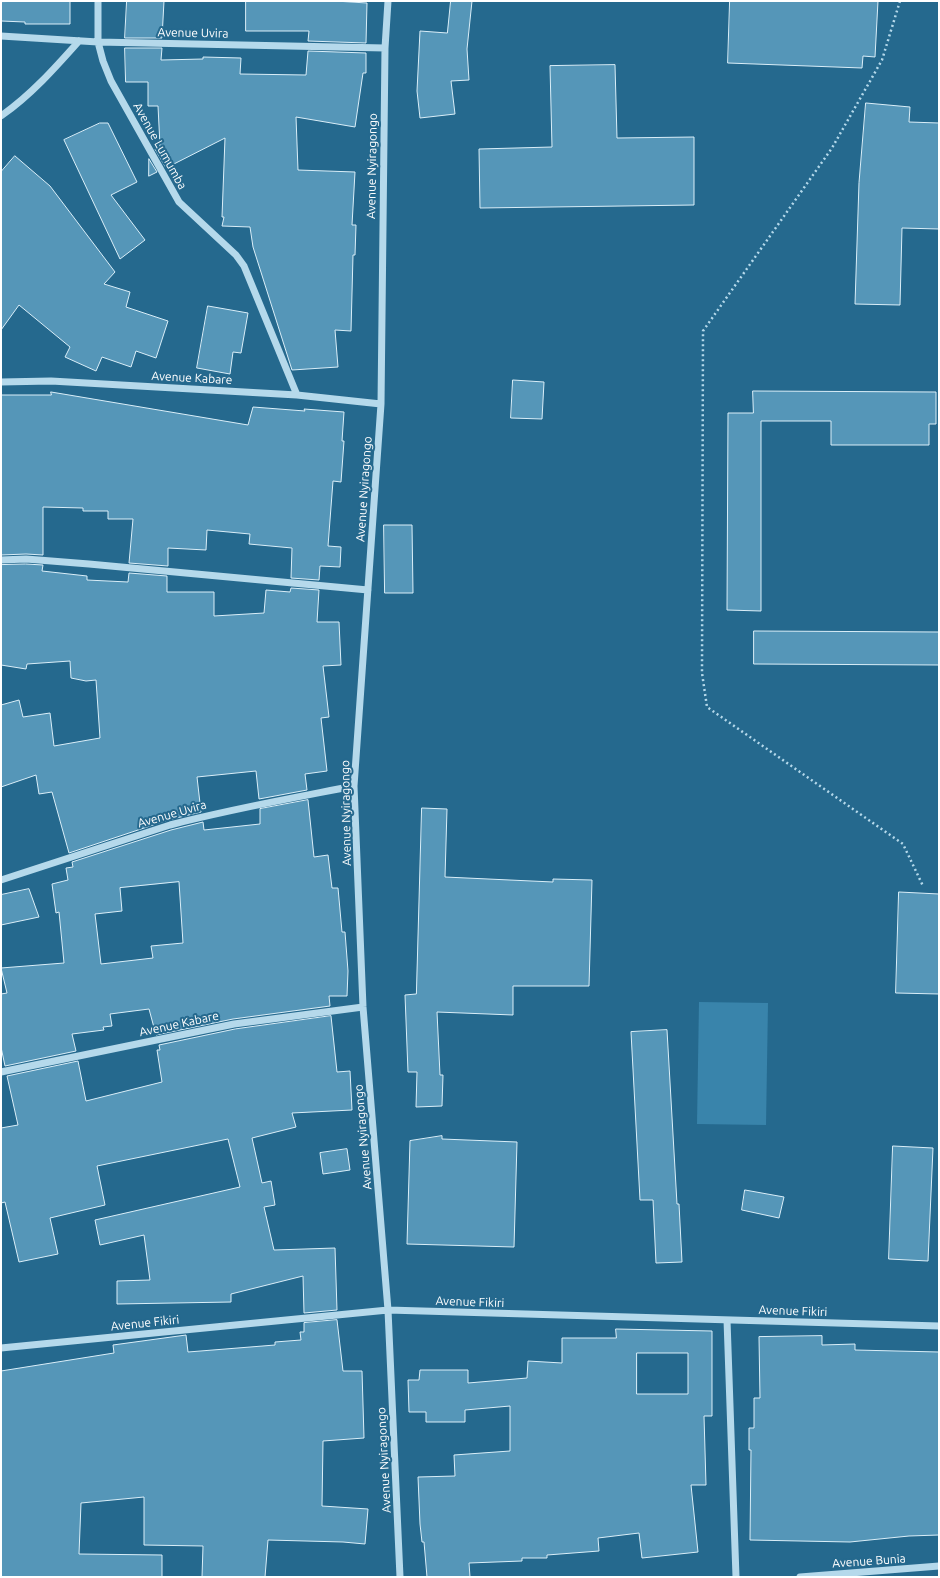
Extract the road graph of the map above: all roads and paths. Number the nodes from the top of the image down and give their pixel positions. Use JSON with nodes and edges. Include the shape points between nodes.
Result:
{"nodes":[{"id":1,"x":98,"y":1,"type":"edge"},
{"id":2,"x":388,"y":1,"type":"edge"},
{"id":3,"x":900,"y":1,"type":"edge"},
{"id":4,"x":1,"y":36,"type":"edge"},
{"id":5,"x":79,"y":41,"type":"junction"},
{"id":6,"x":98,"y":42,"type":"junction"},
{"id":7,"x":385,"y":48,"type":"junction"},
{"id":8,"x":1,"y":116,"type":"edge"},
{"id":9,"x":1,"y":382,"type":"edge"},
{"id":10,"x":297,"y":395,"type":"junction"},
{"id":11,"x":380,"y":404,"type":"junction"},
{"id":12,"x":1,"y":560,"type":"edge"},
{"id":13,"x":368,"y":590,"type":"junction"},
{"id":14,"x":354,"y":786,"type":"junction"},
{"id":15,"x":1,"y":880,"type":"edge"},
{"id":16,"x":923,"y":886,"type":"dead end"},
{"id":17,"x":363,"y":1007,"type":"junction"},
{"id":18,"x":1,"y":1072,"type":"edge"},
{"id":19,"x":388,"y":1310,"type":"junction"},
{"id":20,"x":727,"y":1320,"type":"junction"},
{"id":21,"x":939,"y":1326,"type":"edge"},
{"id":22,"x":1,"y":1348,"type":"edge"},
{"id":23,"x":939,"y":1566,"type":"edge"},
{"id":24,"x":400,"y":1577,"type":"edge"},
{"id":25,"x":736,"y":1577,"type":"edge"},
{"id":26,"x":800,"y":1577,"type":"edge"}],
"edges":[{"from":1,"to":6,"type":"street","name":"Avenue Lumumba"},
{"from":2,"to":7,"type":"street","name":"Avenue Nyiragongo"},
{"from":3,"to":16,"type":"path","via":[[882,60],[832,148],[703,331],[702,673],[707,707],[903,844]]},
{"from":4,"to":5,"type":"street","name":"Avenue Uvira"},
{"from":5,"to":6,"type":"street","name":"Avenue Uvira"},
{"from":5,"to":8,"type":"street","via":[[44,80]]},
{"from":6,"to":7,"type":"street","name":"Avenue Uvira"},
{"from":6,"to":10,"type":"street","name":"Avenue Lumumba","via":[[111,81],[176,198],[236,255],[244,266]]},
{"from":7,"to":11,"type":"street","name":"Avenue Nyiragongo"},
{"from":9,"to":10,"type":"street","name":"Avenue Kabare","via":[[51,381]]},
{"from":10,"to":11,"type":"street","name":"Avenue Kabare"},
{"from":11,"to":13,"type":"street","name":"Avenue Nyiragongo"},
{"from":12,"to":13,"type":"street","via":[[26,559],[89,564]]},
{"from":13,"to":14,"type":"street","name":"Avenue Nyiragongo"},
{"from":14,"to":15,"type":"street","name":"Avenue Uvira","via":[[189,820]]},
{"from":14,"to":17,"type":"street","name":"Avenue Nyiragongo"},
{"from":17,"to":18,"type":"street","name":"Avenue Kabare","via":[[234,1024]]},
{"from":17,"to":19,"type":"street","name":"Avenue Nyiragongo"},
{"from":19,"to":20,"type":"street","name":"Avenue Fikiri"},
{"from":19,"to":22,"type":"street","name":"Avenue Fikiri"},
{"from":19,"to":24,"type":"street","name":"Avenue Nyiragongo"},
{"from":20,"to":21,"type":"street","name":"Avenue Fikiri"},
{"from":20,"to":25,"type":"street"},
{"from":23,"to":26,"type":"street","name":"Avenue Bunia"}]}
